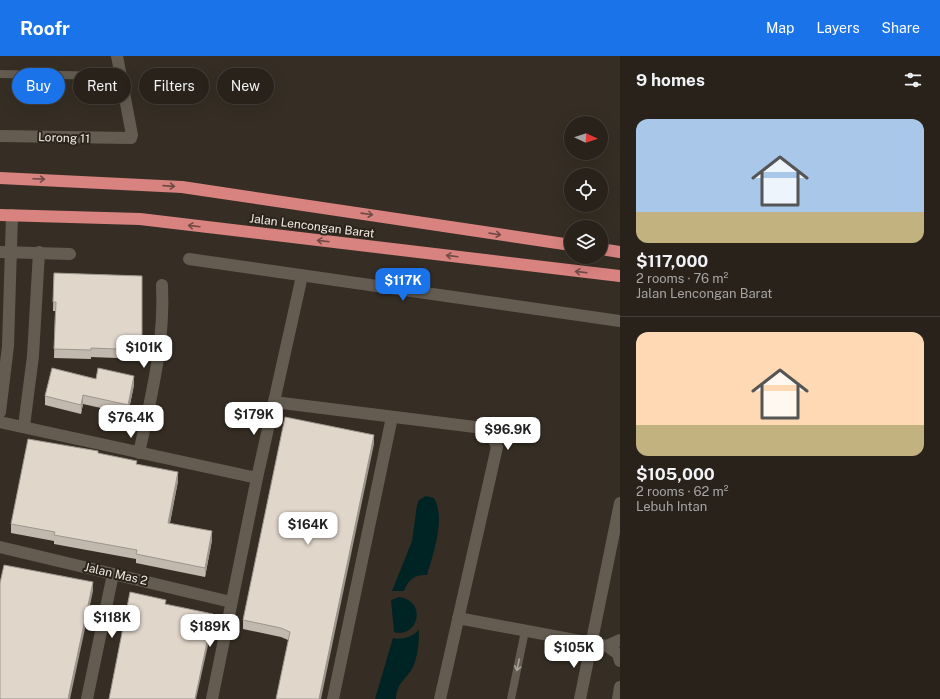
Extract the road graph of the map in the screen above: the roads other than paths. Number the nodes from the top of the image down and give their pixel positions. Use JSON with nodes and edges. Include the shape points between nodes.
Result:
{"nodes":[{"id":1,"x":116,"y":56,"type":"edge"},
{"id":2,"x":118,"y":68,"type":"edge"},
{"id":3,"x":0,"y":74,"type":"edge"},
{"id":4,"x":73,"y":75,"type":"edge"},
{"id":5,"x":126,"y":104,"type":"edge"},
{"id":6,"x":0,"y":136,"type":"edge"},
{"id":7,"x":0,"y":178,"type":"edge"},
{"id":8,"x":0,"y":215,"type":"edge"},
{"id":9,"x":12,"y":215,"type":"junction"},
{"id":10,"x":564,"y":244,"type":"edge"},
{"id":11,"x":608,"y":250,"type":"edge"},
{"id":12,"x":6,"y":252,"type":"edge"},
{"id":13,"x":39,"y":252,"type":"junction"},
{"id":14,"x":620,"y":252,"type":"edge"},
{"id":15,"x":70,"y":254,"type":"dead end"},
{"id":16,"x":189,"y":260,"type":"dead end"},
{"id":17,"x":302,"y":276,"type":"junction"},
{"id":18,"x":620,"y":276,"type":"edge"},
{"id":19,"x":162,"y":285,"type":"dead end"},
{"id":20,"x":620,"y":320,"type":"edge"},
{"id":21,"x":274,"y":402,"type":"junction"},
{"id":22,"x":0,"y":412,"type":"edge"},
{"id":23,"x":392,"y":417,"type":"junction"},
{"id":24,"x":0,"y":422,"type":"edge"},
{"id":25,"x":24,"y":426,"type":"junction"},
{"id":26,"x":139,"y":453,"type":"junction"},
{"id":27,"x":257,"y":478,"type":"junction"},
{"id":28,"x":620,"y":503,"type":"edge"},
{"id":29,"x":0,"y":547,"type":"edge"},
{"id":30,"x":113,"y":574,"type":"junction"},
{"id":31,"x":231,"y":602,"type":"junction"},
{"id":32,"x":458,"y":618,"type":"junction"},
{"id":33,"x":525,"y":631,"type":"junction"},
{"id":34,"x":620,"y":640,"type":"edge"},
{"id":35,"x":591,"y":644,"type":"junction"},
{"id":36,"x":607,"y":646,"type":"junction"},
{"id":37,"x":620,"y":661,"type":"edge"},
{"id":38,"x":620,"y":687,"type":"edge"},
{"id":39,"x":87,"y":699,"type":"edge"},
{"id":40,"x":212,"y":699,"type":"edge"},
{"id":41,"x":333,"y":699,"type":"edge"},
{"id":42,"x":440,"y":699,"type":"edge"},
{"id":43,"x":511,"y":699,"type":"edge"},
{"id":44,"x":580,"y":699,"type":"edge"},
{"id":45,"x":618,"y":699,"type":"edge"}],
"edges":[{"from":1,"to":2,"type":"street"},
{"from":3,"to":4,"type":"lane"},
{"from":5,"to":6,"type":"street","name":"Lorong 11","via":[[132,135],[128,139]]},
{"from":7,"to":10,"type":"highway","name":"Jalan Lencongan Barat","one_way":true,"via":[[182,187]]},
{"from":8,"to":9,"type":"highway","name":"Jalan Lencongan Barat"},
{"from":9,"to":12,"type":"street"},
{"from":18,"to":9,"type":"highway","name":"Jalan Lencongan Barat","one_way":true,"via":[[140,219]]},
{"from":11,"to":14,"type":"highway"},
{"from":12,"to":13,"type":"street"},
{"from":12,"to":22,"type":"street","via":[[8,346]]},
{"from":13,"to":15,"type":"street"},
{"from":13,"to":25,"type":"street","via":[[33,356]]},
{"from":16,"to":17,"type":"street"},
{"from":17,"to":20,"type":"street"},
{"from":17,"to":21,"type":"street"},
{"from":19,"to":26,"type":"street","via":[[159,350]]},
{"from":21,"to":23,"type":"street"},
{"from":21,"to":27,"type":"street"},
{"from":23,"to":32,"type":"street","via":[[483,428],[493,438],[497,447]]},
{"from":23,"to":41,"type":"street"},
{"from":24,"to":25,"type":"street"},
{"from":25,"to":26,"type":"street"},
{"from":26,"to":27,"type":"street"},
{"from":27,"to":31,"type":"street"},
{"from":28,"to":35,"type":"street"},
{"from":29,"to":30,"type":"street","name":"Jalan Mas 2"},
{"from":30,"to":31,"type":"street","name":"Jalan Mas 2"},
{"from":30,"to":39,"type":"street"},
{"from":31,"to":40,"type":"street"},
{"from":32,"to":33,"type":"street"},
{"from":32,"to":42,"type":"street"},
{"from":33,"to":35,"type":"street"},
{"from":33,"to":43,"type":"lane","one_way":true},
{"from":34,"to":36,"type":"street"},
{"from":35,"to":36,"type":"street"},
{"from":35,"to":44,"type":"street"},
{"from":36,"to":37,"type":"street","via":[[618,654]]},
{"from":38,"to":45,"type":"street"}]}
